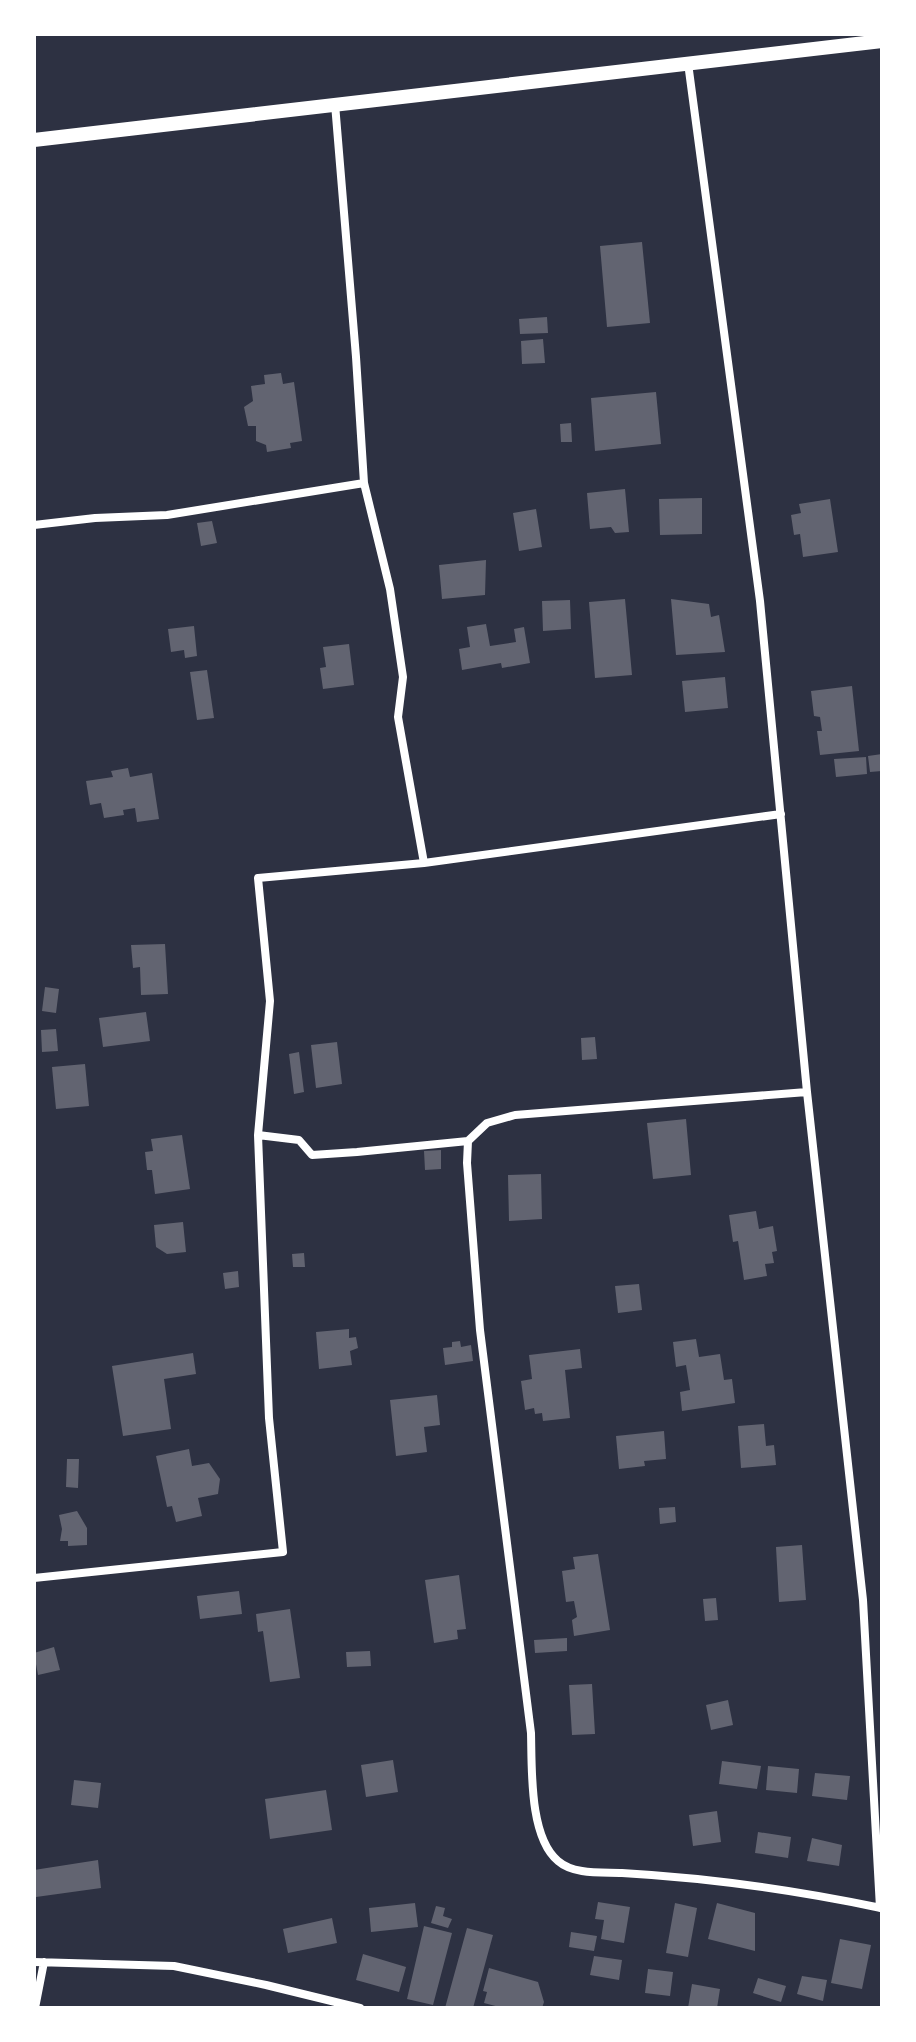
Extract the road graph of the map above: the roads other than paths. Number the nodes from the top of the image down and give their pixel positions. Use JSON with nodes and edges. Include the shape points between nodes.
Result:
{"nodes":[{"id":1,"x":882,"y":41,"type":"edge"},
{"id":2,"x":688,"y":63,"type":"junction"},
{"id":3,"x":335,"y":104,"type":"junction"},
{"id":4,"x":34,"y":140,"type":"edge"},
{"id":5,"x":364,"y":483,"type":"junction"},
{"id":6,"x":34,"y":525,"type":"edge"},
{"id":7,"x":781,"y":814,"type":"junction"},
{"id":8,"x":424,"y":863,"type":"junction"},
{"id":9,"x":807,"y":1092,"type":"junction"},
{"id":10,"x":258,"y":1135,"type":"junction"},
{"id":11,"x":468,"y":1141,"type":"junction"},
{"id":12,"x":34,"y":1578,"type":"edge"},
{"id":13,"x":881,"y":1908,"type":"edge"},
{"id":14,"x":39,"y":1962,"type":"edge"},
{"id":15,"x":35,"y":2008,"type":"edge"},
{"id":16,"x":360,"y":2008,"type":"edge"}],
"edges":[{"from":1,"to":2,"type":"street"},
{"from":2,"to":3,"type":"street"},
{"from":2,"to":7,"type":"street","via":[[760,601]]},
{"from":3,"to":4,"type":"street"},
{"from":3,"to":5,"type":"street"},
{"from":5,"to":6,"type":"street","via":[[167,515]]},
{"from":5,"to":8,"type":"street","via":[[390,589],[403,677],[398,717]]},
{"from":7,"to":8,"type":"street"},
{"from":7,"to":9,"type":"street"},
{"from":8,"to":10,"type":"street","via":[[258,878],[270,1001]]},
{"from":9,"to":11,"type":"street","via":[[515,1115],[487,1123]]},
{"from":9,"to":13,"type":"street","via":[[863,1600]]},
{"from":10,"to":11,"type":"street","via":[[299,1140],[312,1155]]},
{"from":10,"to":12,"type":"street","via":[[269,1418],[283,1552]]},
{"from":11,"to":13,"type":"street","via":[[480,1330],[531,1733],[535,1806],[546,1847],[558,1862],[577,1871],[767,1886]]},
{"from":14,"to":15,"type":"street"},
{"from":14,"to":16,"type":"street","via":[[174,1966]]}]}
